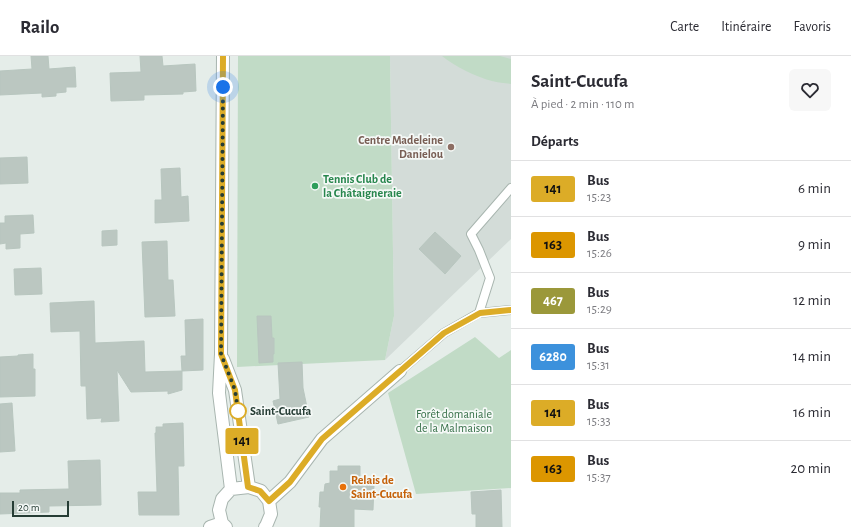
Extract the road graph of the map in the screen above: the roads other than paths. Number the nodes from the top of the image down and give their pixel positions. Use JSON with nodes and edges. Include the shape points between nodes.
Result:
{"nodes":[{"id":1,"x":223,"y":56,"type":"edge"},
{"id":2,"x":511,"y":188,"type":"edge"},
{"id":3,"x":511,"y":310,"type":"edge"},
{"id":4,"x":480,"y":313,"type":"junction"},
{"id":5,"x":221,"y":354,"type":"junction"},
{"id":6,"x":400,"y":371,"type":"joint"},
{"id":7,"x":248,"y":487,"type":"junction"},
{"id":8,"x":231,"y":489,"type":"junction"},
{"id":9,"x":269,"y":501,"type":"junction"},
{"id":10,"x":224,"y":525,"type":"edge"},
{"id":11,"x":210,"y":527,"type":"edge"},
{"id":12,"x":266,"y":527,"type":"edge"}],
"edges":[{"from":1,"to":5,"type":"street"},
{"from":2,"to":4,"type":"lane","via":[[471,234],[490,278]]},
{"from":3,"to":4,"type":"lane"},
{"from":4,"to":6,"type":"lane","via":[[444,333]]},
{"from":5,"to":7,"type":"street","via":[[235,390]]},
{"from":5,"to":8,"type":"street","via":[[219,393]]},
{"from":6,"to":9,"type":"street","via":[[322,439],[290,482]]},
{"from":7,"to":8,"type":"street"},
{"from":7,"to":9,"type":"street","via":[[260,491]]},
{"from":8,"to":10,"type":"street","via":[[222,499],[219,510]]},
{"from":9,"to":12,"type":"street","via":[[271,514]]},
{"from":10,"to":11,"type":"street"}]}
